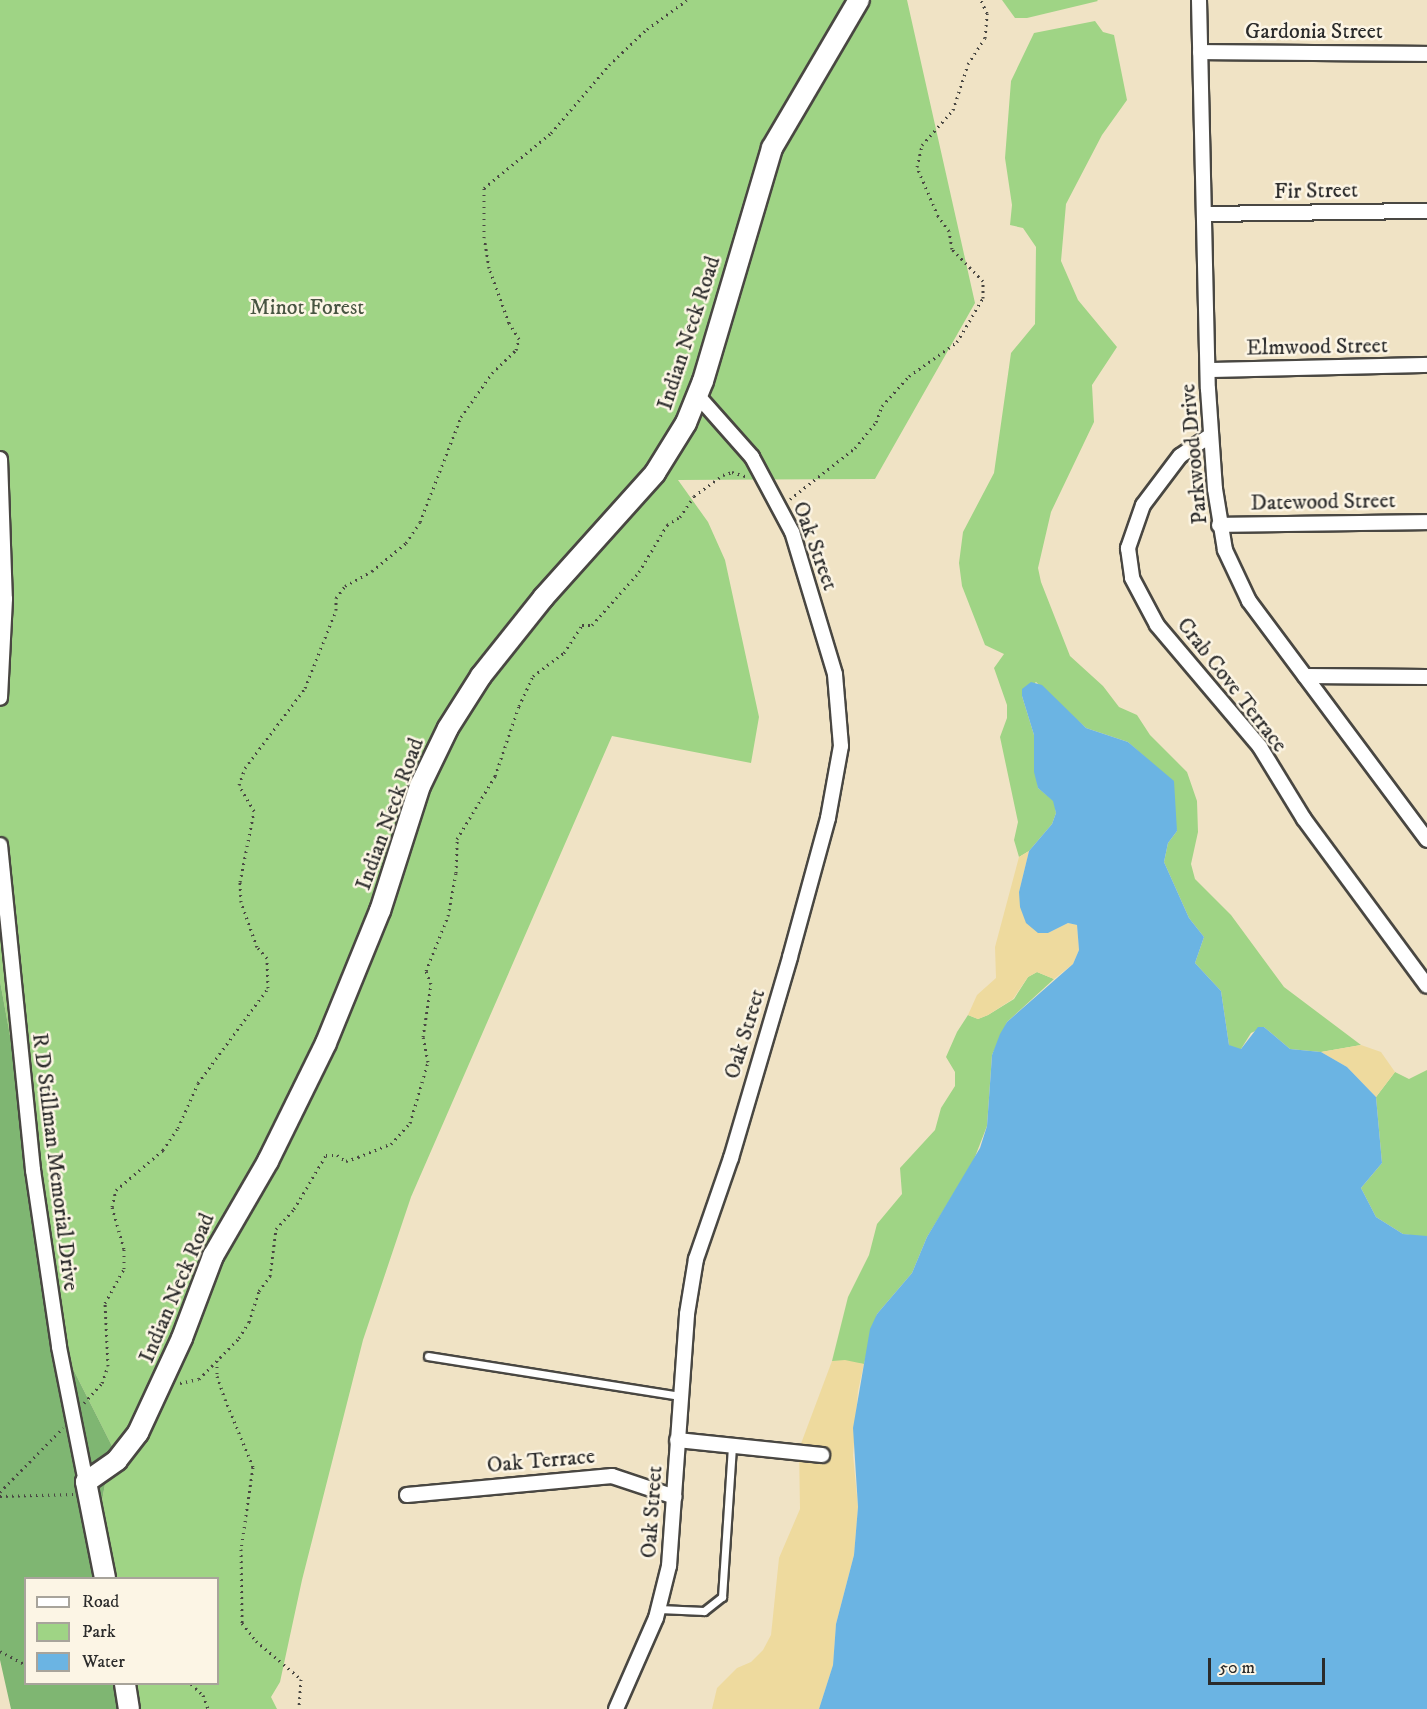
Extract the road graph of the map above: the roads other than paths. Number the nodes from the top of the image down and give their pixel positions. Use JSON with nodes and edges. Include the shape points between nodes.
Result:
{"nodes":[{"id":1,"x":859,"y":0,"type":"edge"},
{"id":2,"x":1199,"y":0,"type":"edge"},
{"id":3,"x":1200,"y":52,"type":"junction"},
{"id":4,"x":1427,"y":54,"type":"edge"},
{"id":5,"x":1427,"y":211,"type":"edge"},
{"id":6,"x":1206,"y":214,"type":"junction"},
{"id":7,"x":1427,"y":365,"type":"edge"},
{"id":8,"x":1208,"y":370,"type":"junction"},
{"id":9,"x":698,"y":396,"type":"junction"},
{"id":10,"x":1211,"y":435,"type":"junction"},
{"id":11,"x":0,"y":459,"type":"edge"},
{"id":12,"x":1427,"y":522,"type":"edge"},
{"id":13,"x":1219,"y":525,"type":"junction"},
{"id":14,"x":1305,"y":676,"type":"junction"},
{"id":15,"x":1427,"y":677,"type":"edge"},
{"id":16,"x":0,"y":698,"type":"edge"},
{"id":17,"x":1427,"y":840,"type":"edge"},
{"id":18,"x":0,"y":845,"type":"edge"},
{"id":19,"x":1427,"y":986,"type":"edge"},
{"id":20,"x":428,"y":1356,"type":"dead end"},
{"id":21,"x":680,"y":1396,"type":"junction"},
{"id":22,"x":677,"y":1440,"type":"junction"},
{"id":23,"x":732,"y":1447,"type":"junction"},
{"id":24,"x":822,"y":1455,"type":"dead end"},
{"id":25,"x":87,"y":1487,"type":"junction"},
{"id":26,"x":407,"y":1495,"type":"dead end"},
{"id":27,"x":675,"y":1497,"type":"junction"},
{"id":28,"x":105,"y":1577,"type":"edge"},
{"id":29,"x":659,"y":1609,"type":"junction"},
{"id":30,"x":124,"y":1685,"type":"edge"},
{"id":31,"x":129,"y":1709,"type":"edge"},
{"id":32,"x":616,"y":1709,"type":"edge"}],
"edges":[{"from":1,"to":9,"type":"street","name":"Indian Neck Road","via":[[772,148]]},
{"from":2,"to":3,"type":"street","name":"Parkwood Drive"},
{"from":3,"to":4,"type":"street","name":"Gardonia Street"},
{"from":3,"to":6,"type":"street","name":"Parkwood Drive"},
{"from":5,"to":6,"type":"street","name":"Fir Street"},
{"from":6,"to":8,"type":"street","name":"Parkwood Drive"},
{"from":7,"to":8,"type":"street","name":"Elmwood Street"},
{"from":8,"to":10,"type":"street","name":"Parkwood Drive"},
{"from":9,"to":21,"type":"street","name":"Oak Street","via":[[744,446],[778,503],[802,558],[830,653],[840,708],[841,752],[828,818],[775,1008],[696,1259]]},
{"from":9,"to":25,"type":"street","name":"Indian Neck Road","via":[[655,474],[519,628],[469,693],[438,746],[412,808],[377,921],[333,1027],[268,1161],[213,1256],[165,1376],[128,1448]]},
{"from":10,"to":13,"type":"street","name":"Parkwood Drive"},
{"from":10,"to":19,"type":"street","name":"Crab Cove Terrace","via":[[1180,456],[1143,505],[1128,548],[1132,578],[1157,625],[1260,747],[1299,812]]},
{"from":11,"to":16,"type":"street","via":[[5,610]]},
{"from":12,"to":13,"type":"street","name":"Datewood Street"},
{"from":13,"to":14,"type":"street","name":"Parkwood Drive","via":[[1243,592]]},
{"from":14,"to":15,"type":"street"},
{"from":14,"to":17,"type":"street","name":"Parkwood Drive"},
{"from":18,"to":25,"type":"street","name":"R D Stillman Memorial Drive","via":[[33,1170]]},
{"from":20,"to":21,"type":"lane"},
{"from":21,"to":22,"type":"street","name":"Oak Street"},
{"from":22,"to":23,"type":"street"},
{"from":22,"to":27,"type":"street","name":"Oak Street"},
{"from":23,"to":24,"type":"street"},
{"from":23,"to":29,"type":"lane","via":[[722,1597],[704,1611]]},
{"from":25,"to":28,"type":"street"},
{"from":26,"to":27,"type":"street","name":"Oak Terrace","via":[[603,1476],[627,1479]]},
{"from":27,"to":29,"type":"street","name":"Oak Street","via":[[669,1566]]},
{"from":29,"to":32,"type":"street","name":"Oak Street"},
{"from":30,"to":31,"type":"street"}]}
